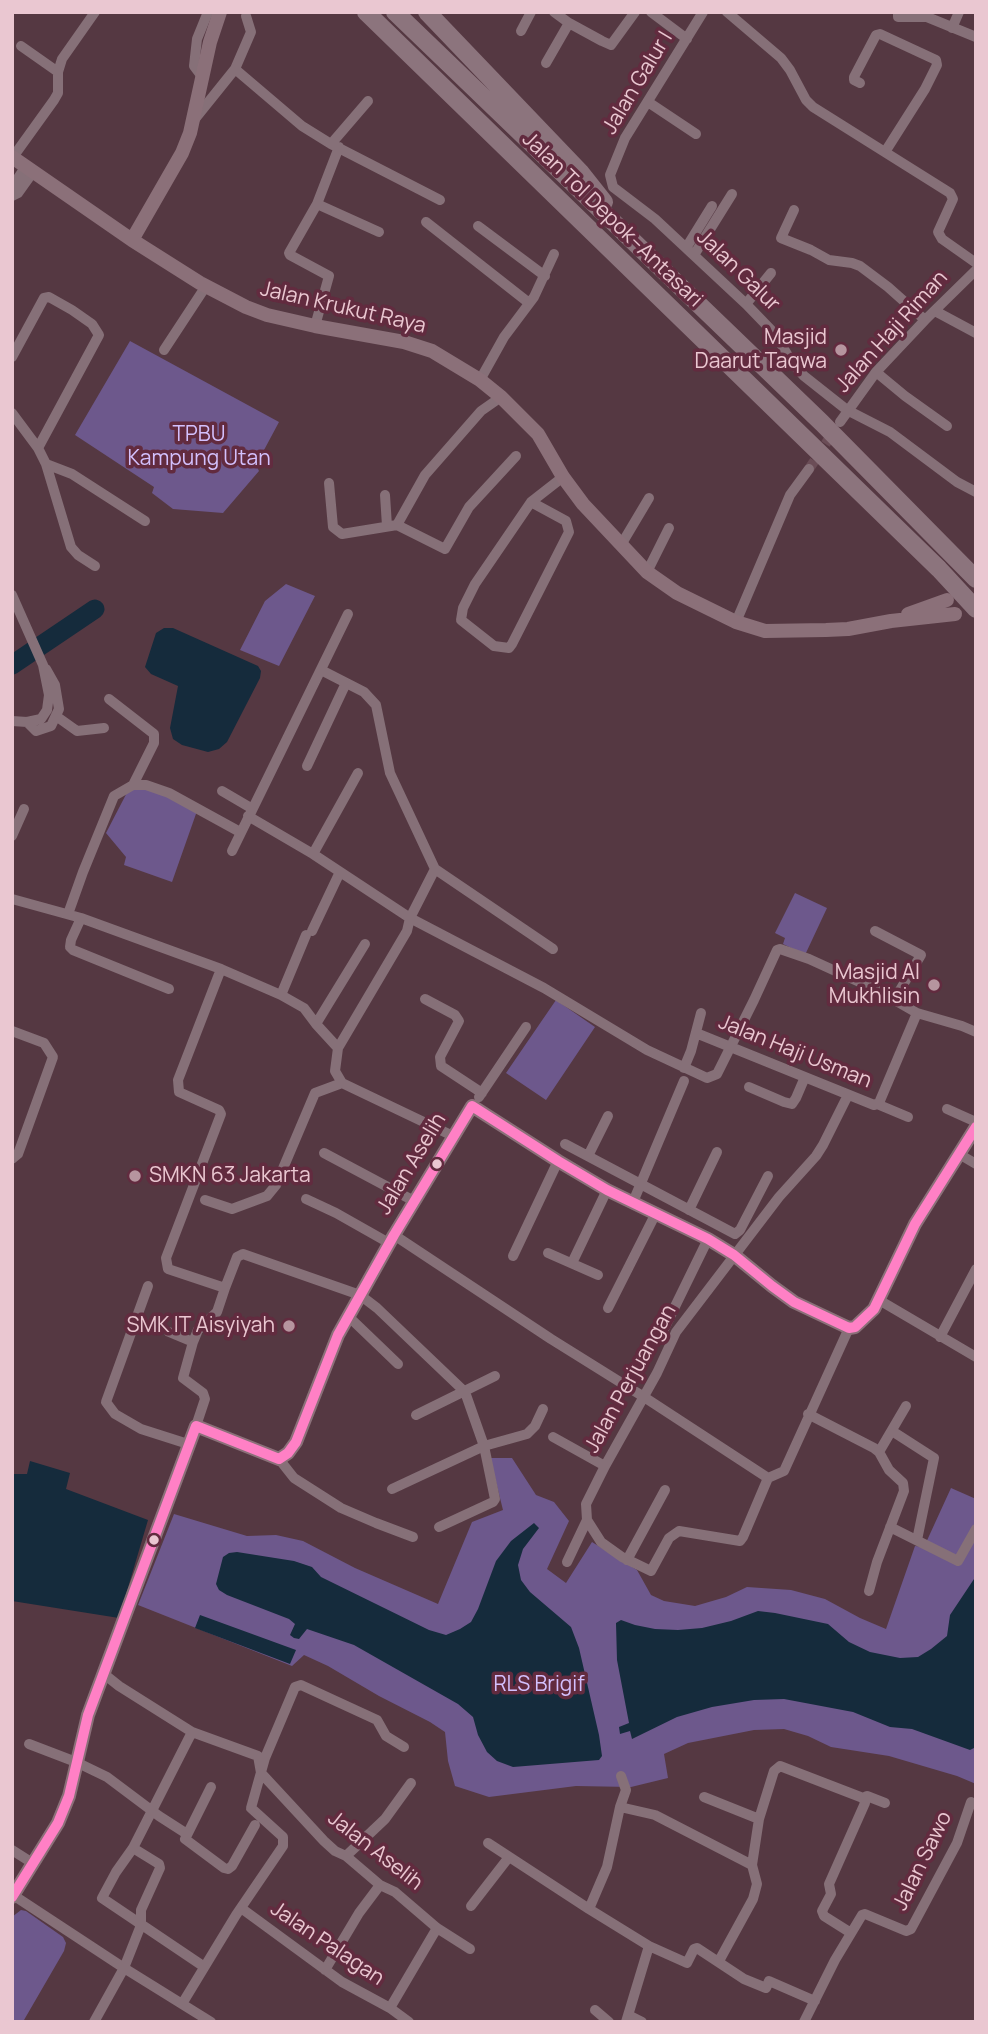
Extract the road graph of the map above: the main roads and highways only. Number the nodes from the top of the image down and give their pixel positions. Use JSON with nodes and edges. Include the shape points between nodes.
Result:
{"nodes":[{"id":1,"x":366,"y":12,"type":"edge"},
{"id":2,"x":395,"y":12,"type":"edge"},
{"id":3,"x":427,"y":12,"type":"edge"},
{"id":4,"x":644,"y":253,"type":"junction"},
{"id":5,"x":976,"y":579,"type":"edge"},
{"id":6,"x":976,"y":609,"type":"edge"}],
"edges":[{"from":1,"to":6,"type":"highway","name":"Jalan Tol Depok–Antasari"},
{"from":2,"to":4,"type":"highway","name":"Jalan Tol Depok–Antasari"},
{"from":3,"to":4,"type":"highway","via":[[581,173]]},
{"from":4,"to":5,"type":"highway","name":"Jalan Tol Depok–Antasari"}]}
